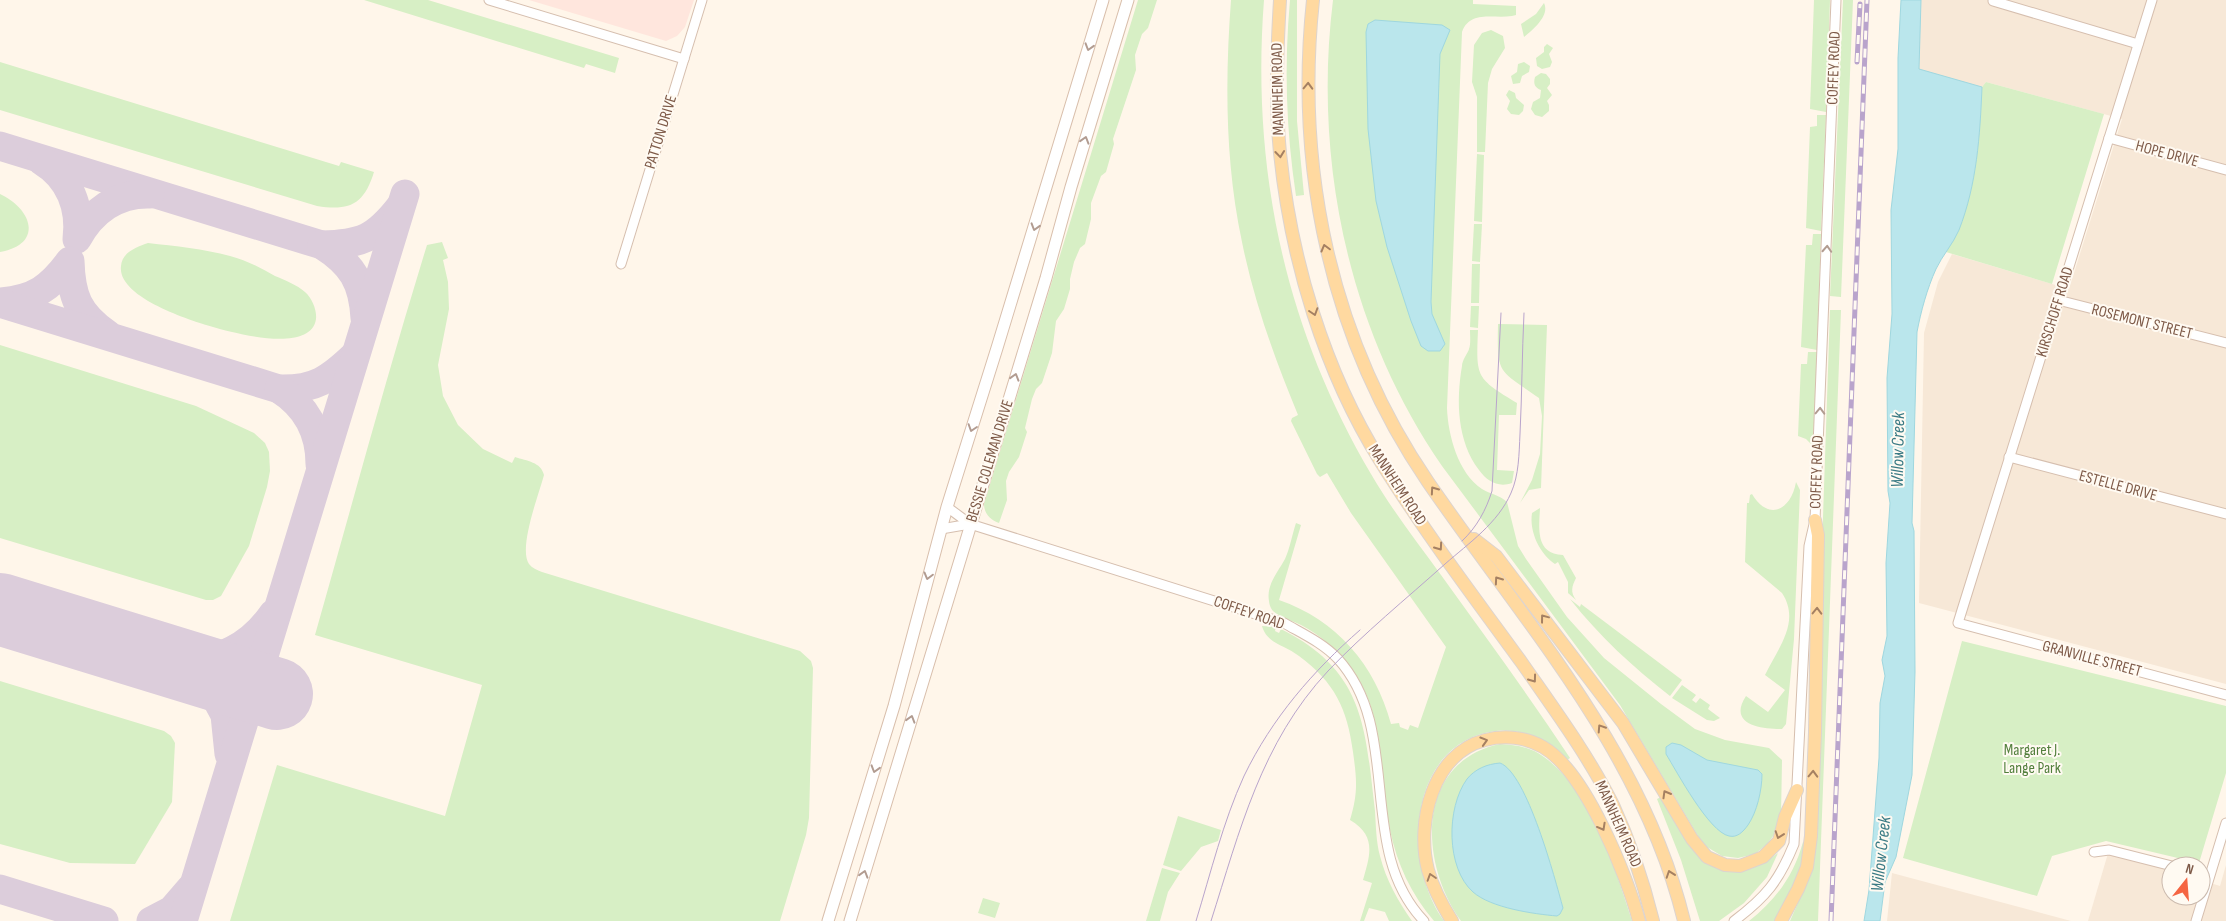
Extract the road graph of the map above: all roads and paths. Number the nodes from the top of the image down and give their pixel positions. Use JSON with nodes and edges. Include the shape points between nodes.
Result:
{"nodes":[{"id":1,"x":489,"y":0,"type":"edge"},
{"id":2,"x":702,"y":0,"type":"edge"},
{"id":3,"x":1103,"y":0,"type":"edge"},
{"id":4,"x":1128,"y":0,"type":"edge"},
{"id":5,"x":1280,"y":0,"type":"edge"},
{"id":6,"x":1313,"y":0,"type":"edge"},
{"id":7,"x":1836,"y":0,"type":"edge"},
{"id":8,"x":2152,"y":0,"type":"edge"},
{"id":9,"x":1994,"y":1,"type":"edge"},
{"id":10,"x":2138,"y":44,"type":"junction"},
{"id":11,"x":684,"y":59,"type":"junction"},
{"id":12,"x":2109,"y":138,"type":"junction"},
{"id":13,"x":2226,"y":170,"type":"edge"},
{"id":14,"x":620,"y":264,"type":"dead end"},
{"id":15,"x":2058,"y":300,"type":"junction"},
{"id":16,"x":2226,"y":343,"type":"edge"},
{"id":17,"x":2009,"y":457,"type":"junction"},
{"id":18,"x":947,"y":507,"type":"junction"},
{"id":19,"x":2226,"y":514,"type":"edge"},
{"id":20,"x":1815,"y":520,"type":"junction"},
{"id":21,"x":970,"y":524,"type":"junction"},
{"id":22,"x":941,"y":529,"type":"junction"},
{"id":23,"x":1462,"y":530,"type":"junction"},
{"id":24,"x":1958,"y":623,"type":"joint"},
{"id":25,"x":2226,"y":695,"type":"edge"},
{"id":26,"x":1798,"y":790,"type":"junction"},
{"id":27,"x":2226,"y":823,"type":"edge"},
{"id":28,"x":2094,"y":852,"type":"dead end"},
{"id":29,"x":2211,"y":860,"type":"edge"},
{"id":30,"x":2161,"y":863,"type":"edge"},
{"id":31,"x":2199,"y":906,"type":"edge"},
{"id":32,"x":828,"y":921,"type":"edge"},
{"id":33,"x":850,"y":921,"type":"edge"},
{"id":34,"x":1424,"y":921,"type":"edge"},
{"id":35,"x":1452,"y":921,"type":"edge"},
{"id":36,"x":1638,"y":921,"type":"edge"},
{"id":37,"x":1653,"y":921,"type":"edge"},
{"id":38,"x":1684,"y":921,"type":"edge"},
{"id":39,"x":1734,"y":921,"type":"edge"},
{"id":40,"x":1781,"y":921,"type":"edge"},
{"id":41,"x":2196,"y":921,"type":"edge"}],
"edges":[{"from":1,"to":11,"type":"street"},
{"from":2,"to":11,"type":"street","name":"PATTON DRIVE"},
{"from":3,"to":18,"type":"street","name":"BESSIE COLEMAN DRIVE","one_way":true},
{"from":21,"to":4,"type":"street","name":"BESSIE COLEMAN DRIVE","one_way":true},
{"from":5,"to":37,"type":"main road","name":"MANNHEIM ROAD","one_way":true,"via":[[1276,63],[1280,155],[1302,275],[1340,384],[1393,481],[1593,768],[1631,848]]},
{"from":23,"to":6,"type":"main road","name":"MANNHEIM ROAD","one_way":true,"via":[[1391,420],[1355,342],[1336,287],[1323,239],[1311,151],[1307,100]]},
{"from":20,"to":7,"type":"street","name":"COFFEY ROAD","one_way":true},
{"from":8,"to":10,"type":"street","name":"KIRSCHOFF ROAD"},
{"from":9,"to":10,"type":"street"},
{"from":10,"to":12,"type":"street","name":"KIRSCHOFF ROAD"},
{"from":11,"to":14,"type":"street","name":"PATTON DRIVE"},
{"from":12,"to":13,"type":"street","name":"HOPE DRIVE"},
{"from":12,"to":15,"type":"street","name":"KIRSCHOFF ROAD"},
{"from":15,"to":16,"type":"street","name":"ROSEMONT STREET"},
{"from":15,"to":17,"type":"street","name":"KIRSCHOFF ROAD"},
{"from":17,"to":19,"type":"street","name":"ESTELLE DRIVE"},
{"from":17,"to":24,"type":"street","name":"KIRSCHOFF ROAD"},
{"from":18,"to":21,"type":"street","name":"COFFEY ROAD"},
{"from":18,"to":22,"type":"street","name":"BESSIE COLEMAN DRIVE"},
{"from":20,"to":26,"type":"street","name":"COFFEY ROAD","via":[[1809,546]]},
{"from":40,"to":20,"type":"main road","one_way":true,"via":[[1807,867],[1811,836],[1817,648],[1818,535]]},
{"from":21,"to":22,"type":"street","name":"COFFEY ROAD"},
{"from":33,"to":21,"type":"street","name":"BESSIE COLEMAN DRIVE","one_way":true},
{"from":21,"to":34,"type":"street","name":"COFFEY ROAD","via":[[1284,623],[1320,644],[1351,675],[1366,705],[1374,735],[1386,839],[1393,867],[1406,896]]},
{"from":22,"to":32,"type":"street","name":"BESSIE COLEMAN DRIVE","one_way":true,"via":[[894,706]]},
{"from":26,"to":23,"type":"main road","one_way":true,"via":[[1785,816],[1779,841],[1763,857],[1740,866],[1725,865],[1707,857],[1692,839],[1623,723],[1496,556]]},
{"from":38,"to":23,"type":"main road","name":"MANNHEIM ROAD","one_way":true,"via":[[1660,843],[1610,741]]},
{"from":24,"to":25,"type":"street","name":"GRANVILLE STREET"},
{"from":26,"to":39,"type":"street","name":"COFFEY ROAD","via":[[1794,844],[1784,868],[1758,903]]},
{"from":27,"to":29,"type":"street"},
{"from":28,"to":30,"type":"street","via":[[2109,850]]},
{"from":31,"to":41,"type":"street"},
{"from":35,"to":36,"type":"main road","one_way":true,"via":[[1428,870],[1425,836],[1429,803],[1440,775],[1458,754],[1479,741],[1507,737],[1527,740],[1544,748],[1559,759],[1579,786],[1614,850]]}]}
